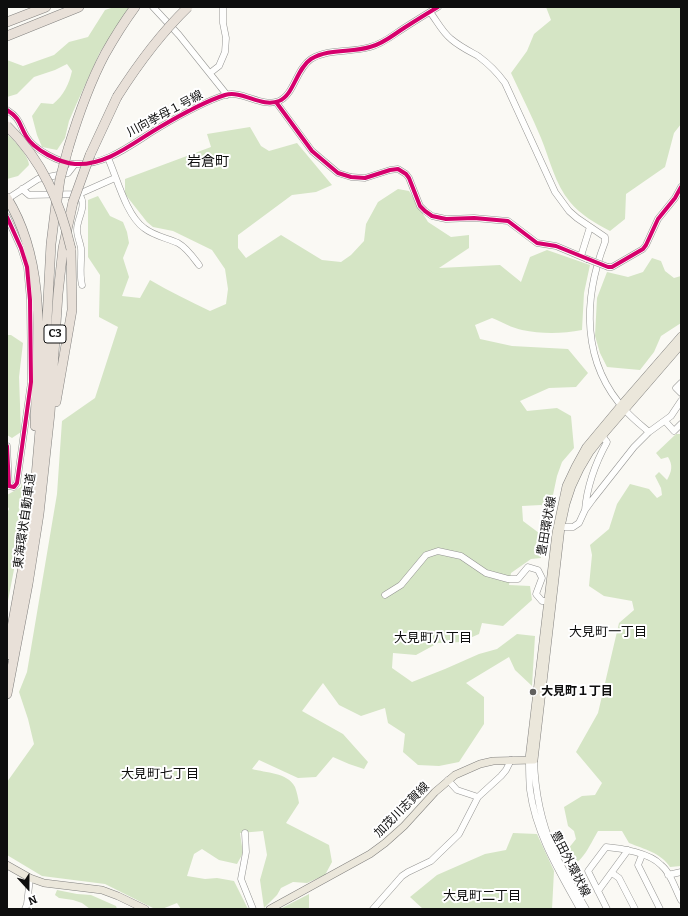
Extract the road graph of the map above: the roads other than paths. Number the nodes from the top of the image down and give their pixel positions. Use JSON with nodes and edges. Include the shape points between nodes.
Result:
{"nodes":[{"id":1,"x":46,"y":7,"type":"edge"},
{"id":2,"x":79,"y":7,"type":"edge"},
{"id":3,"x":135,"y":7,"type":"edge"},
{"id":4,"x":153,"y":7,"type":"edge"},
{"id":5,"x":188,"y":7,"type":"edge"},
{"id":6,"x":223,"y":7,"type":"edge"},
{"id":7,"x":438,"y":7,"type":"edge"},
{"id":8,"x":430,"y":12,"type":"junction"},
{"id":9,"x":7,"y":22,"type":"edge"},
{"id":10,"x":7,"y":36,"type":"edge"},
{"id":11,"x":210,"y":73,"type":"junction"},
{"id":12,"x":227,"y":95,"type":"junction"},
{"id":13,"x":276,"y":102,"type":"junction"},
{"id":14,"x":7,"y":110,"type":"edge"},
{"id":15,"x":7,"y":126,"type":"edge"},
{"id":16,"x":108,"y":158,"type":"junction"},
{"id":17,"x":75,"y":164,"type":"junction"},
{"id":18,"x":116,"y":178,"type":"junction"},
{"id":19,"x":681,"y":187,"type":"edge"},
{"id":20,"x":22,"y":189,"type":"junction"},
{"id":21,"x":10,"y":197,"type":"edge"},
{"id":22,"x":76,"y":198,"type":"junction"},
{"id":23,"x":7,"y":217,"type":"edge"},
{"id":24,"x":590,"y":227,"type":"junction"},
{"id":25,"x":581,"y":256,"type":"junction"},
{"id":26,"x":199,"y":265,"type":"dead end"},
{"id":27,"x":82,"y":285,"type":"dead end"},
{"id":28,"x":681,"y":336,"type":"edge"},
{"id":29,"x":681,"y":345,"type":"edge"},
{"id":30,"x":681,"y":383,"type":"edge"},
{"id":31,"x":681,"y":393,"type":"edge"},
{"id":32,"x":681,"y":401,"type":"edge"},
{"id":33,"x":623,"y":407,"type":"junction"},
{"id":34,"x":665,"y":421,"type":"junction"},
{"id":35,"x":681,"y":424,"type":"edge"},
{"id":36,"x":649,"y":432,"type":"junction"},
{"id":37,"x":602,"y":436,"type":"junction"},
{"id":38,"x":7,"y":446,"type":"edge"},
{"id":39,"x":45,"y":468,"type":"junction"},
{"id":40,"x":585,"y":510,"type":"junction"},
{"id":41,"x":33,"y":511,"type":"junction"},
{"id":42,"x":562,"y":527,"type":"junction"},
{"id":43,"x":385,"y":595,"type":"dead end"},
{"id":44,"x":550,"y":601,"type":"junction"},
{"id":45,"x":7,"y":655,"type":"edge"},
{"id":46,"x":8,"y":691,"type":"edge"},
{"id":47,"x":532,"y":759,"type":"junction"},
{"id":48,"x":511,"y":760,"type":"junction"},
{"id":49,"x":448,"y":780,"type":"junction"},
{"id":50,"x":478,"y":797,"type":"junction"},
{"id":51,"x":245,"y":833,"type":"dead end"},
{"id":52,"x":628,"y":850,"type":"junction"},
{"id":53,"x":642,"y":855,"type":"junction"},
{"id":54,"x":7,"y":865,"type":"edge"},
{"id":55,"x":681,"y":872,"type":"edge"},
{"id":56,"x":612,"y":873,"type":"junction"},
{"id":57,"x":668,"y":874,"type":"junction"},
{"id":58,"x":30,"y":878,"type":"junction"},
{"id":59,"x":598,"y":891,"type":"junction"},
{"id":60,"x":681,"y":900,"type":"edge"},
{"id":61,"x":25,"y":909,"type":"edge"},
{"id":62,"x":145,"y":909,"type":"edge"},
{"id":63,"x":254,"y":909,"type":"edge"},
{"id":64,"x":270,"y":909,"type":"edge"},
{"id":65,"x":373,"y":909,"type":"edge"},
{"id":66,"x":580,"y":909,"type":"edge"},
{"id":67,"x":586,"y":909,"type":"edge"},
{"id":68,"x":607,"y":909,"type":"edge"},
{"id":69,"x":634,"y":909,"type":"edge"},
{"id":70,"x":660,"y":909,"type":"edge"}],
"edges":[{"from":1,"to":9,"type":"highway"},
{"from":2,"to":10,"type":"highway"},
{"from":3,"to":41,"type":"highway","bridge":true,"via":[[105,55],[85,98],[60,179],[51,244],[43,396]]},
{"from":4,"to":11,"type":"street"},
{"from":5,"to":22,"type":"highway","number":"C3","bridge":true,"via":[[151,47],[118,97],[102,126]]},
{"from":6,"to":11,"type":"street","via":[[225,52],[219,66]]},
{"from":7,"to":8,"type":"street"},
{"from":8,"to":13,"type":"street","via":[[379,44],[352,51],[322,54],[310,60],[302,68],[288,93]]},
{"from":8,"to":24,"type":"street","via":[[451,39],[482,59],[505,83],[556,192],[569,211]]},
{"from":11,"to":12,"type":"street"},
{"from":12,"to":13,"type":"street"},
{"from":12,"to":16,"type":"street","name":"川向挙母１号線","via":[[161,126]]},
{"from":13,"to":25,"type":"street","via":[[312,151],[338,173],[365,178],[398,169],[409,178],[420,206],[432,216],[446,219],[508,221],[537,243],[556,246]]},
{"from":14,"to":17,"type":"street","via":[[21,123],[27,137],[40,150],[58,160]]},
{"from":15,"to":39,"type":"highway","number":"C3","bridge":true,"via":[[42,169],[61,210],[71,249],[72,310],[51,447]]},
{"from":16,"to":17,"type":"street","name":"川向挙母１号線"},
{"from":16,"to":18,"type":"street"},
{"from":17,"to":20,"type":"street","via":[[68,173],[38,179]]},
{"from":18,"to":22,"type":"street"},
{"from":18,"to":26,"type":"street","via":[[126,202],[139,223],[187,249]]},
{"from":19,"to":25,"type":"street","bridge":true,"via":[[658,219],[643,249],[612,267]]},
{"from":20,"to":21,"type":"street"},
{"from":20,"to":22,"type":"street","via":[[29,195]]},
{"from":21,"to":41,"type":"highway","via":[[27,242],[37,303]]},
{"from":22,"to":27,"type":"street","via":[[82,199],[83,206],[77,229],[81,247]]},
{"from":22,"to":39,"type":"highway","number":"C3","via":[[62,248]]},
{"from":23,"to":38,"type":"street","via":[[27,267],[30,300],[31,382],[17,483],[14,487],[9,486]]},
{"from":24,"to":25,"type":"street"},
{"from":24,"to":33,"type":"street","via":[[606,239],[595,270],[589,316],[590,336],[602,375]]},
{"from":28,"to":33,"type":"main road","name":"豊田環状線"},
{"from":29,"to":33,"type":"main road","name":"豊田環状線"},
{"from":30,"to":31,"type":"street","via":[[676,388]]},
{"from":32,"to":34,"type":"street"},
{"from":33,"to":36,"type":"street"},
{"from":33,"to":37,"type":"main road","name":"豊田環状線"},
{"from":33,"to":44,"type":"main road","name":"豊田環状線","via":[[586,447],[566,486],[558,520]]},
{"from":34,"to":35,"type":"street","via":[[674,431]]},
{"from":34,"to":36,"type":"street"},
{"from":36,"to":40,"type":"street","via":[[634,447]]},
{"from":37,"to":40,"type":"street","via":[[607,442],[598,458]]},
{"from":37,"to":42,"type":"main road","name":"豊田環状線","via":[[572,486]]},
{"from":39,"to":46,"type":"highway","name":"東海環状自動車道","number":"C3","via":[[33,554]]},
{"from":40,"to":42,"type":"street","via":[[579,523],[573,527]]},
{"from":41,"to":45,"type":"highway","name":"東海環状自動車道"},
{"from":42,"to":44,"type":"main road","name":"豊田環状線"},
{"from":43,"to":44,"type":"street","via":[[401,585],[426,555],[438,551],[461,556],[486,573],[508,579],[518,579],[528,567],[538,570],[542,578],[536,594],[542,600]]},
{"from":44,"to":47,"type":"main road","name":"豊田環状線"},
{"from":47,"to":48,"type":"main road","name":"加茂川志賀線"},
{"from":47,"to":66,"type":"street","name":"豊田外環状線","via":[[530,789],[539,826],[548,852]]},
{"from":47,"to":67,"type":"street","name":"豊田外環状線","via":[[544,825],[553,850]]},
{"from":48,"to":49,"type":"main road","name":"加茂川志賀線","via":[[480,764]]},
{"from":48,"to":50,"type":"street","via":[[506,770]]},
{"from":49,"to":50,"type":"street","via":[[457,790]]},
{"from":49,"to":64,"type":"main road","name":"加茂川志賀線","via":[[404,826],[370,854]]},
{"from":50,"to":65,"type":"street","via":[[459,834],[431,861],[402,876]]},
{"from":51,"to":63,"type":"street","via":[[246,852],[240,879]]},
{"from":52,"to":53,"type":"street"},
{"from":52,"to":56,"type":"street"},
{"from":52,"to":59,"type":"street","via":[[606,847],[588,871]]},
{"from":53,"to":57,"type":"street","via":[[661,865]]},
{"from":53,"to":70,"type":"street","via":[[638,865]]},
{"from":54,"to":58,"type":"main road"},
{"from":55,"to":57,"type":"street"},
{"from":56,"to":59,"type":"street"},
{"from":56,"to":69,"type":"street","via":[[619,878]]},
{"from":57,"to":60,"type":"street"},
{"from":58,"to":61,"type":"street"},
{"from":58,"to":62,"type":"main road","via":[[53,885],[102,890]]},
{"from":59,"to":68,"type":"street"}]}
